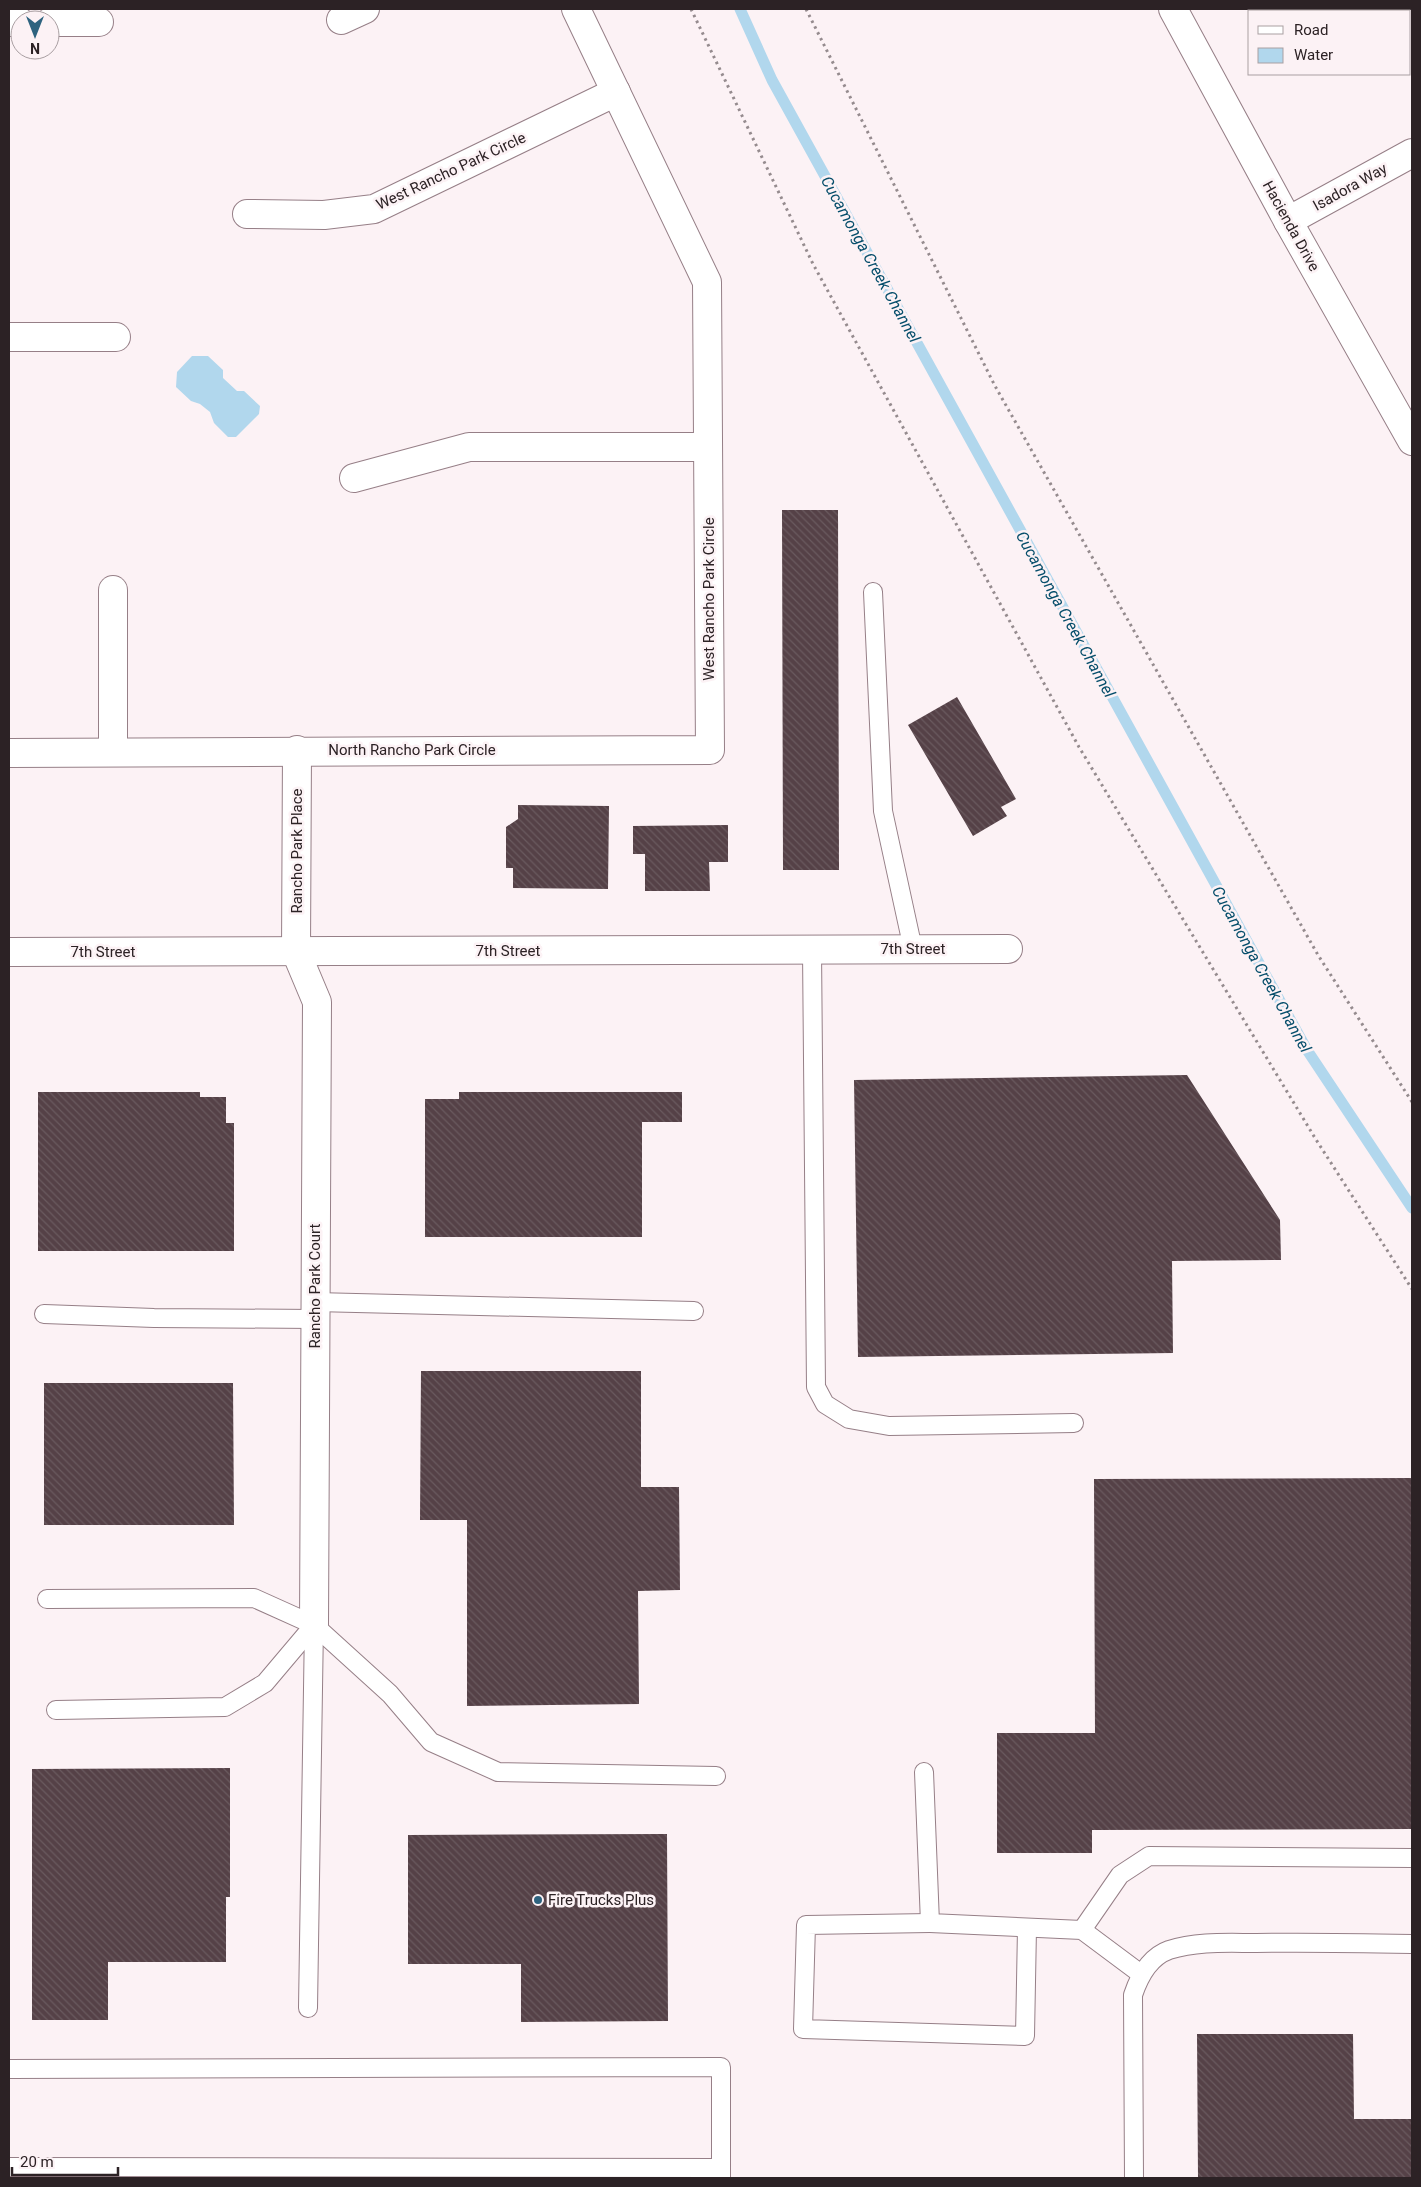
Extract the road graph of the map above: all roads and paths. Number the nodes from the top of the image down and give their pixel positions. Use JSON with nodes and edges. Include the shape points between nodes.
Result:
{"nodes":[{"id":1,"x":365,"y":9,"type":"edge"},
{"id":2,"x":576,"y":9,"type":"edge"},
{"id":3,"x":691,"y":9,"type":"edge"},
{"id":4,"x":806,"y":9,"type":"edge"},
{"id":5,"x":1173,"y":9,"type":"edge"},
{"id":6,"x":341,"y":20,"type":"dead end"},
{"id":7,"x":60,"y":22,"type":"edge"},
{"id":8,"x":99,"y":22,"type":"dead end"},
{"id":9,"x":616,"y":92,"type":"junction"},
{"id":10,"x":1412,"y":152,"type":"edge"},
{"id":11,"x":247,"y":214,"type":"dead end"},
{"id":12,"x":1288,"y":221,"type":"junction"},
{"id":13,"x":9,"y":337,"type":"edge"},
{"id":14,"x":116,"y":337,"type":"dead end"},
{"id":15,"x":1412,"y":441,"type":"edge"},
{"id":16,"x":708,"y":447,"type":"junction"},
{"id":17,"x":354,"y":478,"type":"dead end"},
{"id":18,"x":113,"y":590,"type":"dead end"},
{"id":19,"x":873,"y":592,"type":"dead end"},
{"id":20,"x":297,"y":750,"type":"junction"},
{"id":21,"x":710,"y":750,"type":"joint"},
{"id":22,"x":113,"y":752,"type":"junction"},
{"id":23,"x":9,"y":753,"type":"edge"},
{"id":24,"x":913,"y":949,"type":"junction"},
{"id":25,"x":1008,"y":949,"type":"dead end"},
{"id":26,"x":812,"y":950,"type":"junction"},
{"id":27,"x":9,"y":952,"type":"edge"},
{"id":28,"x":296,"y":952,"type":"junction"},
{"id":29,"x":1412,"y":1102,"type":"edge"},
{"id":30,"x":1412,"y":1288,"type":"edge"},
{"id":31,"x":315,"y":1311,"type":"junction"},
{"id":32,"x":694,"y":1311,"type":"dead end"},
{"id":33,"x":44,"y":1314,"type":"dead end"},
{"id":34,"x":1074,"y":1423,"type":"dead end"},
{"id":35,"x":47,"y":1599,"type":"dead end"},
{"id":36,"x":314,"y":1625,"type":"junction"},
{"id":37,"x":56,"y":1710,"type":"dead end"},
{"id":38,"x":924,"y":1772,"type":"dead end"},
{"id":39,"x":716,"y":1776,"type":"dead end"},
{"id":40,"x":1412,"y":1858,"type":"edge"},
{"id":41,"x":930,"y":1923,"type":"junction"},
{"id":42,"x":1027,"y":1928,"type":"junction"},
{"id":43,"x":1082,"y":1930,"type":"junction"},
{"id":44,"x":1412,"y":1944,"type":"edge"},
{"id":45,"x":1141,"y":1974,"type":"junction"},
{"id":46,"x":308,"y":2008,"type":"dead end"},
{"id":47,"x":9,"y":2069,"type":"edge"},
{"id":48,"x":9,"y":2167,"type":"edge"},
{"id":49,"x":185,"y":2172,"type":"edge"},
{"id":50,"x":721,"y":2173,"type":"edge"},
{"id":51,"x":1134,"y":2178,"type":"edge"}],
"edges":[{"from":1,"to":6,"type":"street"},
{"from":2,"to":9,"type":"street","name":"West Rancho Park Circle"},
{"from":3,"to":30,"type":"path","via":[[813,264],[1079,747],[1315,1138]]},
{"from":4,"to":29,"type":"path","via":[[995,386],[1318,955]]},
{"from":5,"to":12,"type":"street","name":"Hacienda Drive"},
{"from":7,"to":8,"type":"street"},
{"from":9,"to":11,"type":"street","name":"West Rancho Park Circle","via":[[374,209],[324,215]]},
{"from":9,"to":16,"type":"street","name":"West Rancho Park Circle","via":[[707,282]]},
{"from":10,"to":12,"type":"street","name":"Isadora Way"},
{"from":12,"to":15,"type":"street","name":"Hacienda Drive"},
{"from":13,"to":14,"type":"street"},
{"from":16,"to":17,"type":"street","via":[[469,447]]},
{"from":16,"to":21,"type":"street","name":"West Rancho Park Circle"},
{"from":18,"to":22,"type":"street"},
{"from":19,"to":24,"type":"lane","via":[[883,811]]},
{"from":20,"to":21,"type":"street","name":"North Rancho Park Circle"},
{"from":20,"to":22,"type":"street","name":"North Rancho Park Circle"},
{"from":20,"to":28,"type":"street","name":"Rancho Park Place"},
{"from":22,"to":23,"type":"street","name":"North Rancho Park Circle"},
{"from":24,"to":25,"type":"street","name":"7th Street"},
{"from":24,"to":26,"type":"street","name":"7th Street"},
{"from":26,"to":28,"type":"street","name":"7th Street"},
{"from":26,"to":34,"type":"lane","via":[[816,1387],[825,1404],[849,1419],[889,1426]]},
{"from":27,"to":28,"type":"street","name":"7th Street"},
{"from":28,"to":31,"type":"street","name":"Rancho Park Court","via":[[316,1002]]},
{"from":31,"to":32,"type":"lane"},
{"from":31,"to":33,"type":"lane","via":[[154,1318]]},
{"from":31,"to":36,"type":"street","name":"Rancho Park Court"},
{"from":35,"to":36,"type":"lane","via":[[254,1598]]},
{"from":36,"to":37,"type":"lane","via":[[265,1682],[225,1707]]},
{"from":36,"to":39,"type":"lane","via":[[390,1694],[432,1742],[498,1772]]},
{"from":36,"to":46,"type":"lane"},
{"from":38,"to":41,"type":"lane"},
{"from":40,"to":43,"type":"lane","via":[[1149,1856],[1120,1875]]},
{"from":41,"to":42,"type":"lane"},
{"from":41,"to":42,"type":"lane","via":[[806,1925],[803,2029],[1025,2036]]},
{"from":42,"to":43,"type":"lane"},
{"from":43,"to":45,"type":"lane"},
{"from":44,"to":45,"type":"lane","via":[[1201,1944],[1168,1950]]},
{"from":45,"to":51,"type":"lane","via":[[1133,1996]]},
{"from":47,"to":50,"type":"lane","via":[[721,2068]]},
{"from":48,"to":49,"type":"lane"},
{"from":49,"to":50,"type":"lane"}]}
